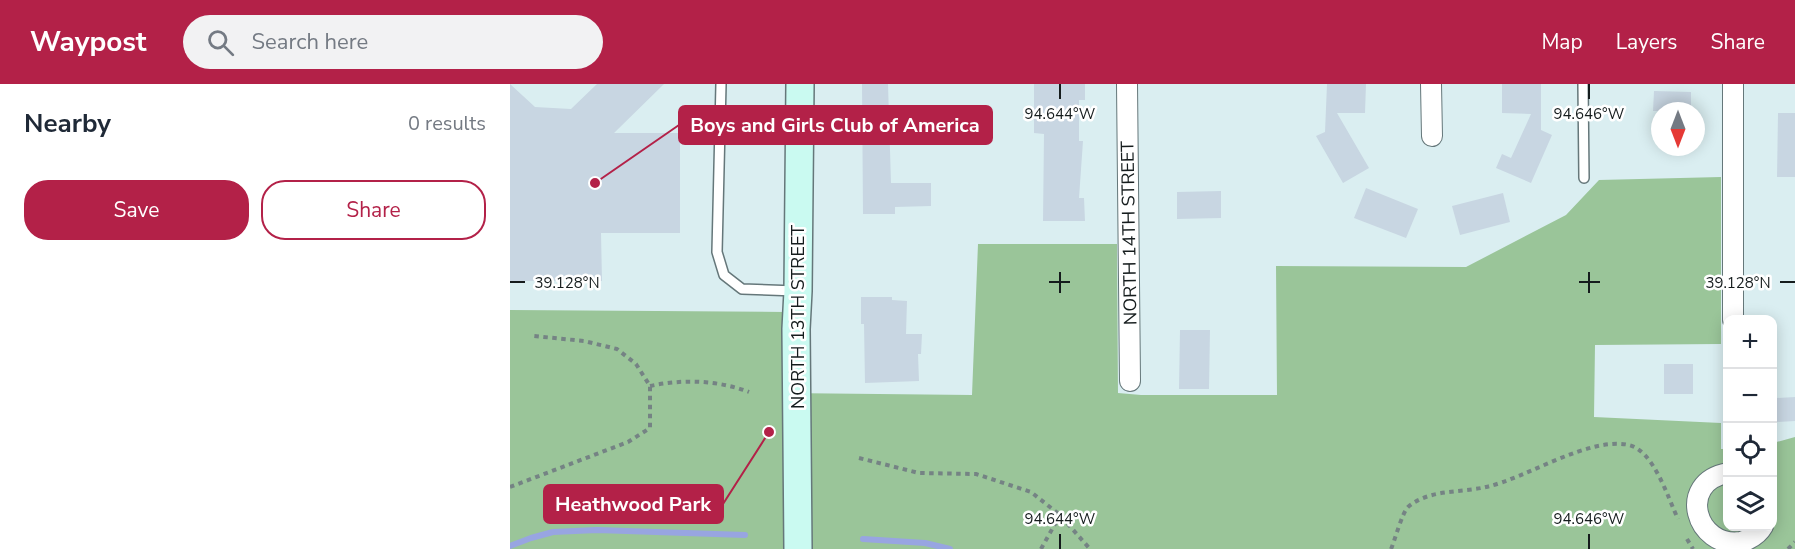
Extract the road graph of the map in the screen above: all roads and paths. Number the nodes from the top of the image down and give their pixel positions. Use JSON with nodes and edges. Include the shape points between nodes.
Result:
{"nodes":[{"id":1,"x":721,"y":84,"type":"edge"},
{"id":2,"x":800,"y":84,"type":"edge"},
{"id":3,"x":1127,"y":84,"type":"edge"},
{"id":4,"x":1431,"y":84,"type":"edge"},
{"id":5,"x":1583,"y":84,"type":"edge"},
{"id":6,"x":1733,"y":84,"type":"edge"},
{"id":7,"x":1431,"y":136,"type":"dead end"},
{"id":8,"x":1584,"y":178,"type":"dead end"},
{"id":9,"x":798,"y":291,"type":"junction"},
{"id":10,"x":1733,"y":315,"type":"edge"},
{"id":11,"x":534,"y":336,"type":"dead end"},
{"id":12,"x":1131,"y":381,"type":"dead end"},
{"id":13,"x":650,"y":386,"type":"junction"},
{"id":14,"x":749,"y":392,"type":"dead end"},
{"id":15,"x":859,"y":458,"type":"dead end"},
{"id":16,"x":1723,"y":474,"type":"edge"},
{"id":17,"x":510,"y":487,"type":"edge"},
{"id":18,"x":1060,"y":516,"type":"junction"},
{"id":19,"x":1679,"y":522,"type":"dead end"},
{"id":20,"x":1684,"y":531,"type":"dead end"},
{"id":21,"x":1758,"y":531,"type":"edge"},
{"id":22,"x":1795,"y":542,"type":"edge"},
{"id":23,"x":798,"y":549,"type":"edge"},
{"id":24,"x":1041,"y":549,"type":"edge"},
{"id":25,"x":1090,"y":549,"type":"edge"},
{"id":26,"x":1391,"y":549,"type":"edge"},
{"id":27,"x":1693,"y":549,"type":"edge"},
{"id":28,"x":1788,"y":549,"type":"edge"}],
"edges":[{"from":1,"to":9,"type":"lane","via":[[717,252],[724,276],[742,290]]},
{"from":2,"to":9,"type":"street","name":"NORTH 13TH STREET"},
{"from":3,"to":12,"type":"street","name":"NORTH 14TH STREET"},
{"from":4,"to":7,"type":"street"},
{"from":5,"to":8,"type":"lane"},
{"from":6,"to":10,"type":"street"},
{"from":9,"to":23,"type":"street","name":"NORTH 13TH STREET"},
{"from":11,"to":13,"type":"path","via":[[617,349],[636,364]]},
{"from":13,"to":14,"type":"path","via":[[701,382]]},
{"from":13,"to":17,"type":"path","via":[[651,428],[628,442]]},
{"from":15,"to":18,"type":"path","via":[[919,473],[976,474],[1031,492]]},
{"from":16,"to":21,"type":"street","via":[[1700,492],[1697,517],[1703,528],[1711,538],[1736,544],[1751,539]]},
{"from":18,"to":24,"type":"path"},
{"from":18,"to":25,"type":"path"},
{"from":19,"to":26,"type":"path","via":[[1652,464],[1631,445],[1612,444],[1585,449],[1487,487],[1425,496],[1406,509]]},
{"from":20,"to":27,"type":"path"},
{"from":22,"to":28,"type":"path"}]}
